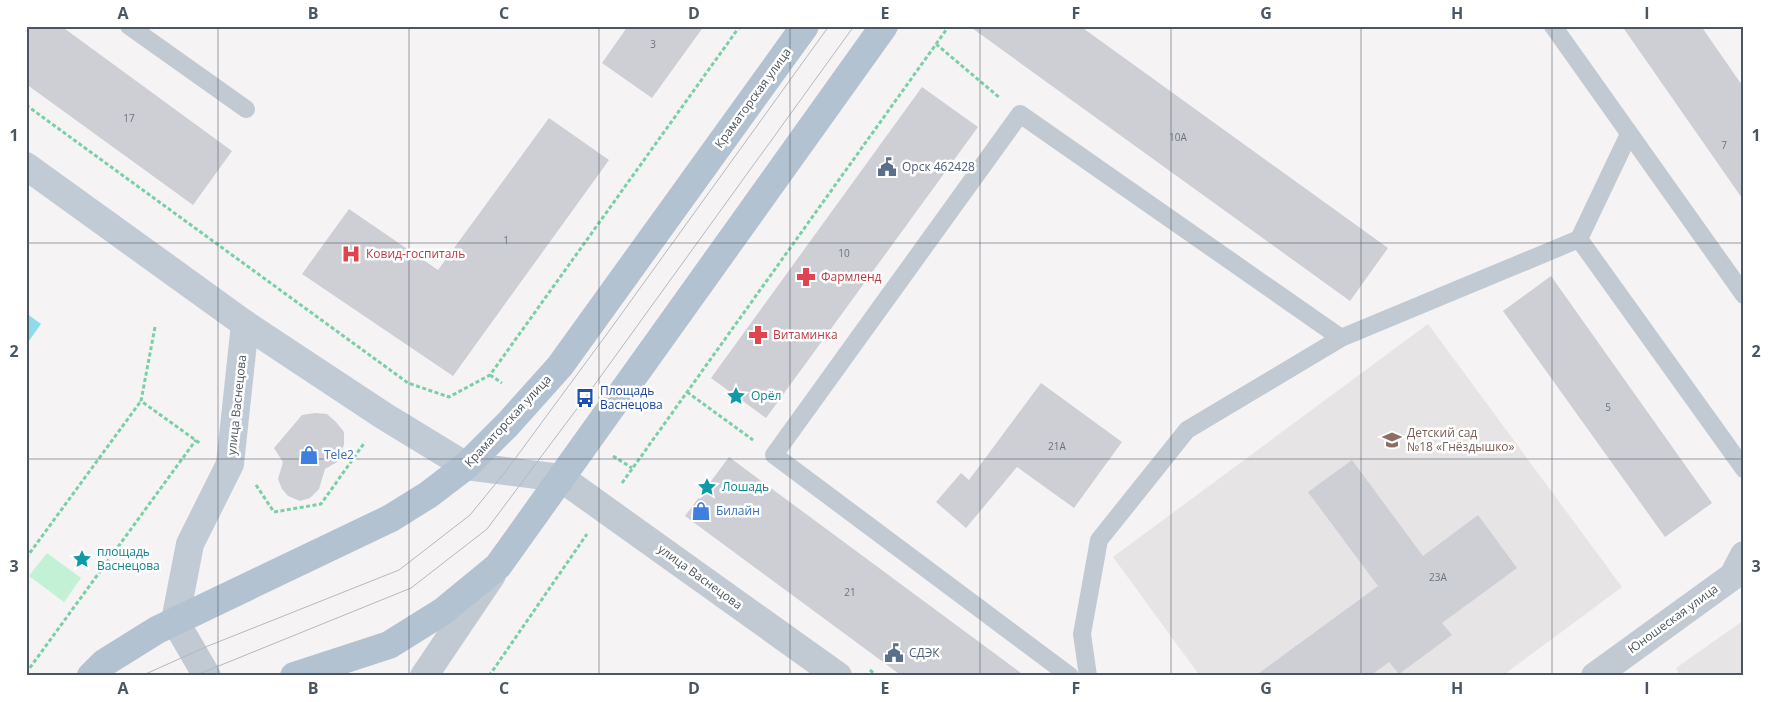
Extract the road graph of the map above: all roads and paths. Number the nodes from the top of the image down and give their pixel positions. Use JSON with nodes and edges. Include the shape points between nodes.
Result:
{"nodes":[{"id":1,"x":129,"y":26,"type":"edge"},
{"id":2,"x":740,"y":26,"type":"edge"},
{"id":3,"x":805,"y":26,"type":"edge"},
{"id":4,"x":884,"y":26,"type":"edge"},
{"id":5,"x":949,"y":26,"type":"edge"},
{"id":6,"x":1553,"y":26,"type":"edge"},
{"id":7,"x":936,"y":44,"type":"junction"},
{"id":8,"x":26,"y":105,"type":"edge"},
{"id":9,"x":246,"y":109,"type":"dead end"},
{"id":10,"x":1020,"y":114,"type":"junction"},
{"id":11,"x":1629,"y":134,"type":"junction"},
{"id":12,"x":26,"y":166,"type":"edge"},
{"id":13,"x":1580,"y":239,"type":"junction"},
{"id":14,"x":1744,"y":295,"type":"edge"},
{"id":15,"x":246,"y":324,"type":"junction"},
{"id":16,"x":1341,"y":338,"type":"junction"},
{"id":17,"x":687,"y":392,"type":"junction"},
{"id":18,"x":141,"y":401,"type":"dead end"},
{"id":19,"x":196,"y":440,"type":"dead end"},
{"id":20,"x":774,"y":455,"type":"junction"},
{"id":21,"x":466,"y":466,"type":"junction"},
{"id":22,"x":1744,"y":469,"type":"edge"},
{"id":23,"x":561,"y":478,"type":"junction"},
{"id":24,"x":604,"y":509,"type":"junction"},
{"id":25,"x":1744,"y":555,"type":"edge"},
{"id":26,"x":26,"y":558,"type":"edge"},
{"id":27,"x":498,"y":566,"type":"junction"},
{"id":28,"x":175,"y":621,"type":"junction"},
{"id":29,"x":26,"y":673,"type":"edge"},
{"id":30,"x":90,"y":676,"type":"edge"},
{"id":31,"x":207,"y":676,"type":"edge"},
{"id":32,"x":294,"y":676,"type":"edge"},
{"id":33,"x":424,"y":676,"type":"edge"},
{"id":34,"x":489,"y":676,"type":"edge"},
{"id":35,"x":838,"y":676,"type":"edge"},
{"id":36,"x":1070,"y":676,"type":"edge"},
{"id":37,"x":1088,"y":676,"type":"edge"},
{"id":38,"x":1595,"y":676,"type":"edge"}],
"edges":[{"from":1,"to":9,"type":"lane"},
{"from":2,"to":8,"type":"path","via":[[490,375],[449,397],[408,383]]},
{"from":3,"to":21,"type":"main road","name":"Краматорская улица","via":[[560,366]]},
{"from":4,"to":23,"type":"main road"},
{"from":5,"to":7,"type":"path"},
{"from":6,"to":11,"type":"lane"},
{"from":7,"to":10,"type":"path"},
{"from":7,"to":17,"type":"path"},
{"from":10,"to":16,"type":"lane"},
{"from":10,"to":20,"type":"lane"},
{"from":11,"to":13,"type":"lane"},
{"from":11,"to":14,"type":"lane"},
{"from":12,"to":15,"type":"main road"},
{"from":13,"to":16,"type":"lane"},
{"from":13,"to":22,"type":"lane"},
{"from":15,"to":21,"type":"main road"},
{"from":15,"to":28,"type":"main road","name":"улица Васнецова","via":[[230,464],[190,544]]},
{"from":16,"to":37,"type":"lane","via":[[1187,430],[1099,540],[1082,634]]},
{"from":17,"to":20,"type":"path"},
{"from":17,"to":24,"type":"path"},
{"from":18,"to":26,"type":"path"},
{"from":19,"to":29,"type":"path"},
{"from":20,"to":36,"type":"lane"},
{"from":21,"to":23,"type":"main road"},
{"from":21,"to":28,"type":"main road","name":"Краматорская улица","via":[[428,496],[391,518]]},
{"from":23,"to":24,"type":"street","name":"улица Васнецова"},
{"from":23,"to":27,"type":"main road"},
{"from":24,"to":34,"type":"path"},
{"from":24,"to":35,"type":"street","name":"улица Васнецова"},
{"from":25,"to":38,"type":"street","name":"Юношеская улица","via":[[1733,576]]},
{"from":27,"to":32,"type":"main road","via":[[442,612],[389,645]]},
{"from":27,"to":33,"type":"street"},
{"from":28,"to":30,"type":"main road","name":"Краматорская улица","via":[[104,663]]},
{"from":28,"to":31,"type":"street"}]}
